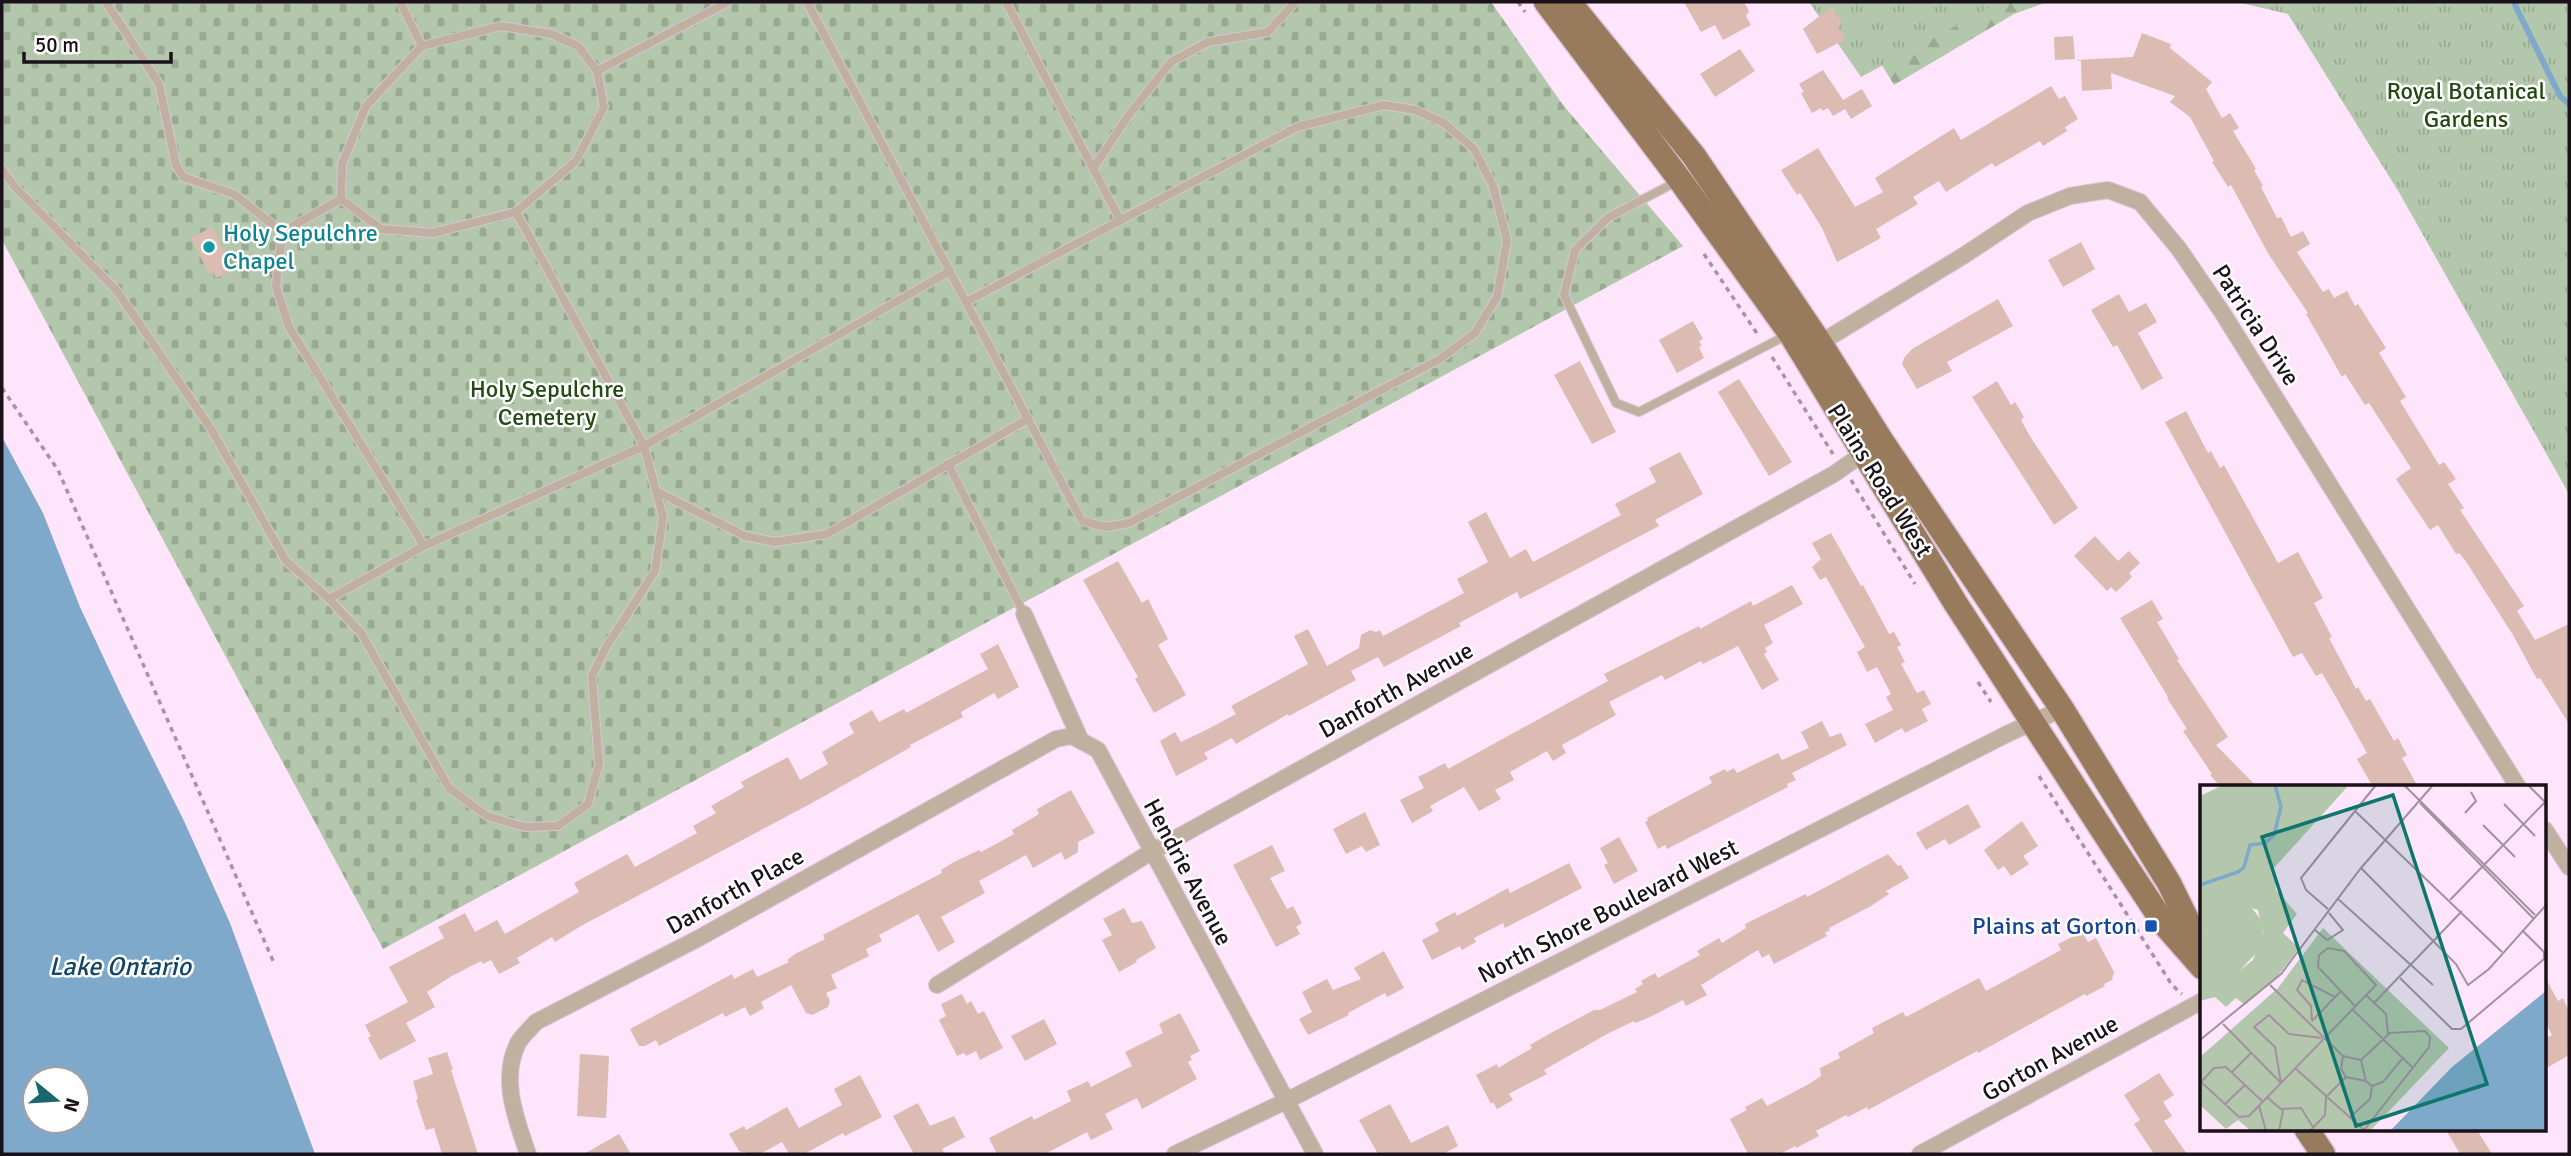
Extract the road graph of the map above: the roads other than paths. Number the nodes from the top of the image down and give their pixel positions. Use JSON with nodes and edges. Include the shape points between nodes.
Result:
{"nodes":[{"id":1,"x":106,"y":2,"type":"edge"},
{"id":2,"x":400,"y":2,"type":"edge"},
{"id":3,"x":728,"y":2,"type":"edge"},
{"id":4,"x":807,"y":2,"type":"edge"},
{"id":5,"x":1006,"y":2,"type":"edge"},
{"id":6,"x":1295,"y":2,"type":"edge"},
{"id":7,"x":1569,"y":2,"type":"edge"},
{"id":8,"x":1536,"y":7,"type":"edge"},
{"id":9,"x":422,"y":46,"type":"junction"},
{"id":10,"x":597,"y":71,"type":"junction"},
{"id":11,"x":2,"y":169,"type":"edge"},
{"id":12,"x":1093,"y":169,"type":"junction"},
{"id":13,"x":1681,"y":180,"type":"junction"},
{"id":14,"x":341,"y":199,"type":"junction"},
{"id":15,"x":516,"y":212,"type":"junction"},
{"id":16,"x":1120,"y":220,"type":"junction"},
{"id":17,"x":282,"y":232,"type":"junction"},
{"id":18,"x":950,"y":271,"type":"junction"},
{"id":19,"x":966,"y":302,"type":"junction"},
{"id":20,"x":1790,"y":334,"type":"junction"},
{"id":21,"x":1820,"y":343,"type":"junction"},
{"id":22,"x":1028,"y":419,"type":"junction"},
{"id":23,"x":644,"y":446,"type":"junction"},
{"id":24,"x":1863,"y":453,"type":"junction"},
{"id":25,"x":948,"y":464,"type":"junction"},
{"id":26,"x":656,"y":491,"type":"junction"},
{"id":27,"x":424,"y":545,"type":"junction"},
{"id":28,"x":329,"y":599,"type":"junction"},
{"id":29,"x":1024,"y":614,"type":"joint"},
{"id":30,"x":2062,"y":709,"type":"junction"},
{"id":31,"x":2023,"y":727,"type":"junction"},
{"id":32,"x":1081,"y":741,"type":"junction"},
{"id":33,"x":2517,"y":785,"type":"edge"},
{"id":34,"x":2546,"y":832,"type":"edge"},
{"id":35,"x":1151,"y":852,"type":"junction"},
{"id":36,"x":2569,"y":867,"type":"edge"},
{"id":37,"x":2200,"y":946,"type":"edge"},
{"id":38,"x":2200,"y":965,"type":"edge"},
{"id":39,"x":937,"y":985,"type":"dead end"},
{"id":40,"x":2198,"y":1003,"type":"edge"},
{"id":41,"x":1286,"y":1101,"type":"junction"},
{"id":42,"x":2308,"y":1132,"type":"edge"},
{"id":43,"x":528,"y":1154,"type":"edge"},
{"id":44,"x":1175,"y":1154,"type":"edge"},
{"id":45,"x":1315,"y":1154,"type":"edge"},
{"id":46,"x":1920,"y":1154,"type":"edge"},
{"id":47,"x":2322,"y":1154,"type":"edge"}],
"edges":[{"from":1,"to":17,"type":"lane","via":[[159,84],[176,165],[183,177],[234,194]]},
{"from":2,"to":9,"type":"lane"},
{"from":3,"to":10,"type":"lane"},
{"from":4,"to":18,"type":"lane"},
{"from":5,"to":12,"type":"lane"},
{"from":6,"to":12,"type":"lane","via":[[1268,32],[1208,42],[1171,62]]},
{"from":7,"to":21,"type":"main road","name":"Plains Road West","via":[[1694,156]]},
{"from":8,"to":13,"type":"main road","name":"Plains Road West"},
{"from":9,"to":10,"type":"lane","via":[[500,26],[551,34],[578,46]]},
{"from":9,"to":14,"type":"lane","via":[[366,106],[342,164]]},
{"from":10,"to":15,"type":"lane","via":[[604,107],[576,161]]},
{"from":11,"to":28,"type":"lane","via":[[117,291],[211,429],[286,561]]},
{"from":12,"to":16,"type":"lane"},
{"from":13,"to":20,"type":"main road","name":"Plains Road West"},
{"from":13,"to":20,"type":"lane","via":[[1609,217],[1575,250],[1564,295],[1616,403],[1639,412]]},
{"from":14,"to":15,"type":"lane","via":[[381,229],[433,233]]},
{"from":14,"to":17,"type":"lane"},
{"from":15,"to":23,"type":"lane"},
{"from":16,"to":19,"type":"lane"},
{"from":16,"to":22,"type":"lane","via":[[1297,127],[1384,105],[1415,110],[1444,123],[1474,149],[1493,186],[1507,240],[1497,297],[1475,333],[1440,359],[1129,523],[1106,527],[1082,521]]},
{"from":17,"to":27,"type":"lane","via":[[276,287],[289,327]]},
{"from":18,"to":19,"type":"lane"},
{"from":18,"to":23,"type":"lane"},
{"from":19,"to":22,"type":"lane"},
{"from":20,"to":24,"type":"main road","name":"Plains Road West"},
{"from":21,"to":24,"type":"main road","name":"Plains Road West"},
{"from":21,"to":33,"type":"street","name":"Patricia Drive","via":[[2028,213],[2070,197],[2108,190],[2140,202],[2222,312]]},
{"from":22,"to":25,"type":"lane"},
{"from":23,"to":26,"type":"lane"},
{"from":23,"to":27,"type":"lane"},
{"from":24,"to":30,"type":"main road","name":"Plains Road West"},
{"from":24,"to":31,"type":"main road","name":"Plains Road West","via":[[1956,604]]},
{"from":24,"to":35,"type":"street","name":"Danforth Avenue"},
{"from":25,"to":26,"type":"lane","via":[[827,534],[775,542],[745,536]]},
{"from":25,"to":29,"type":"lane"},
{"from":26,"to":28,"type":"lane","via":[[663,517],[655,571],[592,676],[599,764],[588,804],[558,826],[525,827],[487,816],[449,788],[361,633]]},
{"from":27,"to":28,"type":"lane"},
{"from":29,"to":32,"type":"street","name":"Hendrie Avenue"},
{"from":30,"to":31,"type":"street","name":"North Shore Boulevard West"},
{"from":30,"to":37,"type":"main road","name":"Plains Road West","via":[[2169,883]]},
{"from":31,"to":38,"type":"main road","name":"Plains Road West","via":[[2165,925]]},
{"from":31,"to":41,"type":"street","name":"North Shore Boulevard West"},
{"from":32,"to":35,"type":"street","name":"Hendrie Avenue","via":[[1098,750]]},
{"from":32,"to":43,"type":"street","name":"Danforth Place","via":[[1072,736],[1056,739],[711,932],[536,1023],[518,1043],[510,1070],[511,1098]]},
{"from":34,"to":36,"type":"street"},
{"from":35,"to":39,"type":"street","name":"Danforth Avenue"},
{"from":35,"to":41,"type":"street","name":"Hendrie Avenue"},
{"from":40,"to":46,"type":"street","name":"Gorton Avenue"},
{"from":41,"to":44,"type":"street","name":"North Shore Boulevard West"},
{"from":41,"to":45,"type":"street","name":"Hendrie Avenue"},
{"from":42,"to":47,"type":"main road"}]}
